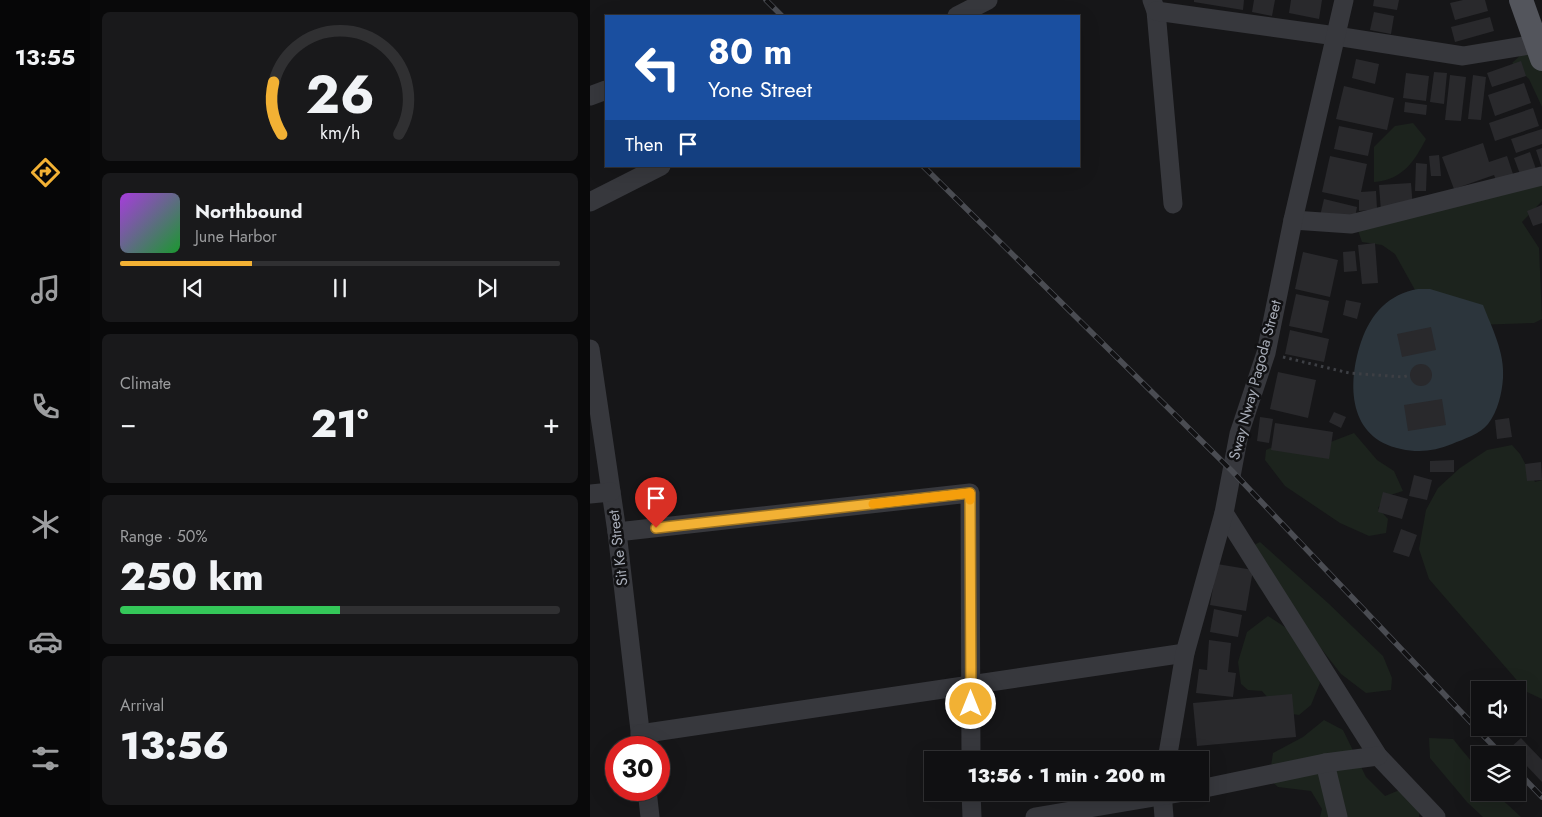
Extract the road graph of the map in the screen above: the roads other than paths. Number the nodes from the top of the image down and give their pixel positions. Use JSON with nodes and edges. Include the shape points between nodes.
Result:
{"nodes":[{"id":1,"x":988,"y":0,"type":"edge"},
{"id":2,"x":1344,"y":0,"type":"edge"},
{"id":3,"x":1522,"y":0,"type":"edge"},
{"id":4,"x":1154,"y":6,"type":"edge"},
{"id":5,"x":960,"y":15,"type":"edge"},
{"id":6,"x":1336,"y":36,"type":"junction"},
{"id":7,"x":1540,"y":48,"type":"edge"},
{"id":8,"x":605,"y":90,"type":"edge"},
{"id":9,"x":590,"y":96,"type":"edge"},
{"id":10,"x":659,"y":167,"type":"edge"},
{"id":11,"x":1542,"y":176,"type":"edge"},
{"id":12,"x":590,"y":202,"type":"edge"},
{"id":13,"x":1173,"y":204,"type":"dead end"},
{"id":14,"x":1293,"y":220,"type":"junction"},
{"id":15,"x":590,"y":361,"type":"edge"},
{"id":16,"x":611,"y":492,"type":"junction"},
{"id":17,"x":590,"y":494,"type":"edge"},
{"id":18,"x":1224,"y":513,"type":"junction"},
{"id":19,"x":617,"y":532,"type":"junction"},
{"id":20,"x":1185,"y":653,"type":"junction"},
{"id":21,"x":971,"y":685,"type":"junction"},
{"id":22,"x":640,"y":736,"type":"edge"},
{"id":23,"x":670,"y":736,"type":"edge"},
{"id":24,"x":971,"y":751,"type":"edge"},
{"id":25,"x":1169,"y":751,"type":"edge"},
{"id":26,"x":1378,"y":756,"type":"junction"},
{"id":27,"x":1325,"y":764,"type":"junction"},
{"id":28,"x":1209,"y":787,"type":"edge"},
{"id":29,"x":648,"y":801,"type":"edge"},
{"id":30,"x":971,"y":801,"type":"edge"},
{"id":31,"x":1128,"y":801,"type":"edge"},
{"id":32,"x":1163,"y":801,"type":"edge"},
{"id":33,"x":650,"y":817,"type":"edge"},
{"id":34,"x":972,"y":817,"type":"edge"},
{"id":35,"x":1036,"y":817,"type":"edge"},
{"id":36,"x":1164,"y":817,"type":"edge"},
{"id":37,"x":1338,"y":817,"type":"edge"},
{"id":38,"x":1436,"y":817,"type":"edge"}],
"edges":[{"from":1,"to":5,"type":"street"},
{"from":2,"to":6,"type":"street","name":"Sway Nway Pagoda Street"},
{"from":3,"to":7,"type":"main road"},
{"from":4,"to":6,"type":"street"},
{"from":4,"to":13,"type":"street"},
{"from":6,"to":7,"type":"street","via":[[1463,56]]},
{"from":6,"to":14,"type":"street","name":"Sway Nway Pagoda Street"},
{"from":8,"to":9,"type":"street"},
{"from":10,"to":12,"type":"street"},
{"from":11,"to":14,"type":"street","via":[[1351,224]]},
{"from":14,"to":18,"type":"street","name":"Sway Nway Pagoda Street","via":[[1266,352],[1239,434]]},
{"from":15,"to":16,"type":"street","name":"Sit Ke Street"},
{"from":16,"to":17,"type":"street"},
{"from":16,"to":19,"type":"street","name":"Sit Ke Street"},
{"from":18,"to":20,"type":"street","name":"Sway Nway Pagoda Street"},
{"from":18,"to":26,"type":"street"},
{"from":19,"to":21,"type":"street","via":[[970,493]]},
{"from":19,"to":22,"type":"street","name":"Sit Ke Street"},
{"from":20,"to":21,"type":"street"},
{"from":20,"to":25,"type":"street","name":"Sway Nway Pagoda Street"},
{"from":21,"to":23,"type":"street"},
{"from":21,"to":24,"type":"street"},
{"from":26,"to":27,"type":"street"},
{"from":26,"to":38,"type":"street"},
{"from":27,"to":28,"type":"street"},
{"from":27,"to":37,"type":"street"},
{"from":29,"to":33,"type":"street"},
{"from":30,"to":34,"type":"street"},
{"from":31,"to":35,"type":"street"},
{"from":32,"to":36,"type":"street"}]}
